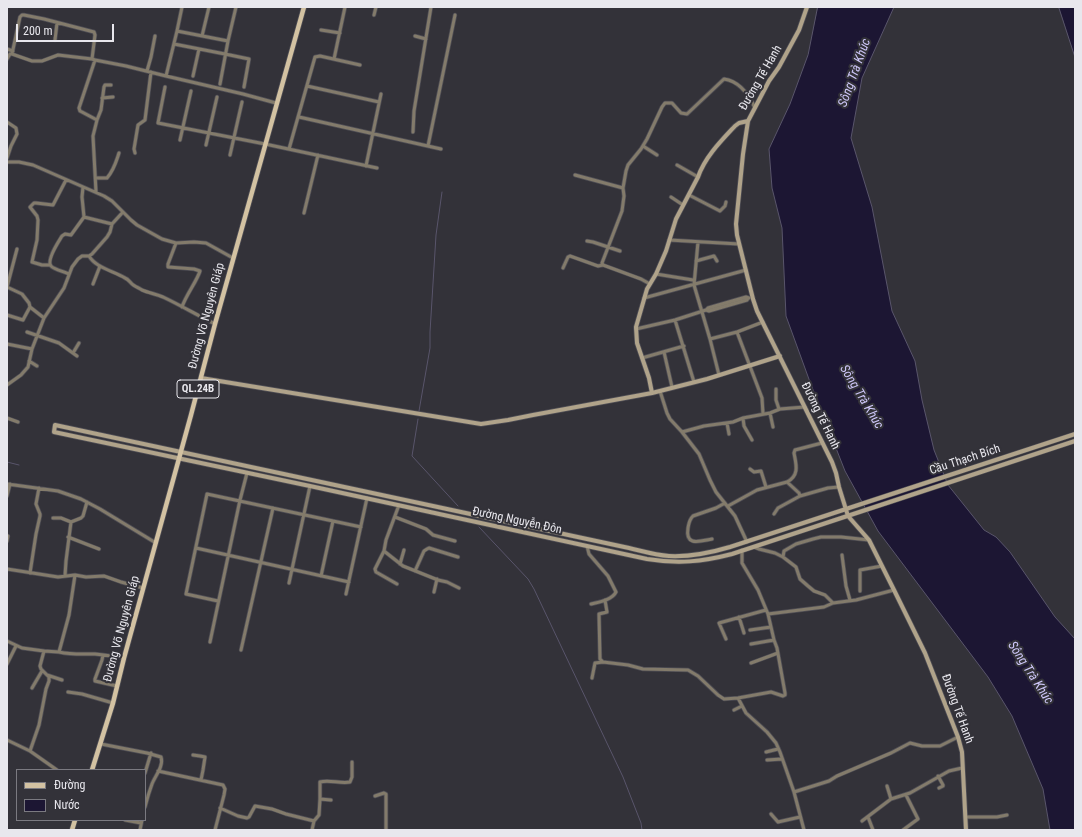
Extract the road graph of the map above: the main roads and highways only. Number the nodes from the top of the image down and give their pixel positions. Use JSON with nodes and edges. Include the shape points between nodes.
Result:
{"nodes":[{"id":1,"x":304,"y":7,"type":"edge"},
{"id":2,"x":807,"y":7,"type":"edge"},
{"id":3,"x":748,"y":121,"type":"junction"},
{"id":4,"x":780,"y":356,"type":"junction"},
{"id":5,"x":201,"y":378,"type":"junction"},
{"id":6,"x":652,"y":393,"type":"junction"},
{"id":7,"x":1075,"y":434,"type":"edge"},
{"id":8,"x":1075,"y":441,"type":"edge"},
{"id":9,"x":181,"y":452,"type":"junction"},
{"id":10,"x":179,"y":458,"type":"junction"},
{"id":11,"x":248,"y":466,"type":"junction"},
{"id":12,"x":247,"y":473,"type":"junction"},
{"id":13,"x":311,"y":480,"type":"junction"},
{"id":14,"x":310,"y":486,"type":"junction"},
{"id":15,"x":369,"y":492,"type":"junction"},
{"id":16,"x":367,"y":498,"type":"junction"},
{"id":17,"x":401,"y":499,"type":"junction"},
{"id":18,"x":399,"y":505,"type":"junction"},
{"id":19,"x":846,"y":510,"type":"junction"},
{"id":20,"x":848,"y":516,"type":"junction"},
{"id":21,"x":503,"y":522,"type":"junction"},
{"id":22,"x":501,"y":528,"type":"junction"},
{"id":23,"x":750,"y":541,"type":"junction"},
{"id":24,"x":754,"y":547,"type":"junction"},
{"id":25,"x":92,"y":769,"type":"edge"},
{"id":26,"x":966,"y":830,"type":"edge"}],
"edges":[{"from":1,"to":5,"type":"main road","name":"Đường Võ Nguyên Giáp","number":"QL.24B"},
{"from":2,"to":3,"type":"main road","name":"Đường Tế Hanh","via":[[799,30]]},
{"from":3,"to":4,"type":"main road","name":"Đường Tế Hanh","via":[[736,224],[737,235],[750,297]]},
{"from":3,"to":6,"type":"main road","via":[[739,123],[726,136],[700,170],[676,219],[666,251],[644,298],[636,329],[637,343]]},
{"from":4,"to":6,"type":"main road"},
{"from":4,"to":19,"type":"main road","name":"Đường Tế Hanh","via":[[836,473]]},
{"from":5,"to":6,"type":"main road","via":[[481,424]]},
{"from":5,"to":9,"type":"main road","name":"Đường Võ Nguyên Giáp","number":"QL.24B"},
{"from":7,"to":19,"type":"main road","name":"Cầu Thạch Bích"},
{"from":8,"to":20,"type":"main road","name":"Cầu Thạch Bích"},
{"from":9,"to":10,"type":"main road","name":"Đường Võ Nguyên Giáp","number":"QL.24B"},
{"from":9,"to":10,"type":"main road","name":"Đường Nguyễn Đôn","via":[[55,425],[54,432]]},
{"from":9,"to":11,"type":"main road","name":"Đường Nguyễn Đôn"},
{"from":10,"to":12,"type":"main road","name":"Đường Nguyễn Đôn"},
{"from":10,"to":25,"type":"main road","name":"Đường Võ Nguyên Giáp","number":"QL.24B","via":[[118,686]]},
{"from":11,"to":12,"type":"main road"},
{"from":11,"to":13,"type":"main road","name":"Đường Nguyễn Đôn"},
{"from":12,"to":14,"type":"main road","name":"Đường Nguyễn Đôn"},
{"from":13,"to":14,"type":"main road"},
{"from":13,"to":15,"type":"main road","name":"Đường Nguyễn Đôn"},
{"from":14,"to":16,"type":"main road","name":"Đường Nguyễn Đôn"},
{"from":15,"to":16,"type":"main road"},
{"from":15,"to":17,"type":"main road","name":"Đường Nguyễn Đôn"},
{"from":16,"to":18,"type":"main road","name":"Đường Nguyễn Đôn"},
{"from":17,"to":18,"type":"main road"},
{"from":17,"to":21,"type":"main road","name":"Đường Nguyễn Đôn"},
{"from":18,"to":22,"type":"main road","name":"Đường Nguyễn Đôn"},
{"from":19,"to":20,"type":"main road","name":"Đường Tế Hanh"},
{"from":19,"to":23,"type":"main road","name":"Đường Nguyễn Đôn"},
{"from":20,"to":24,"type":"main road","name":"Đường Nguyễn Đôn"},
{"from":20,"to":26,"type":"main road","name":"Đường Tế Hanh","via":[[869,540],[894,590],[925,653],[958,737],[962,752]]},
{"from":21,"to":22,"type":"main road"},
{"from":21,"to":23,"type":"main road","name":"Đường Nguyễn Đôn","via":[[669,556],[703,554]]},
{"from":22,"to":24,"type":"main road","name":"Đường Nguyễn Đôn","via":[[647,559],[677,562],[719,558]]},
{"from":23,"to":24,"type":"main road"}]}
